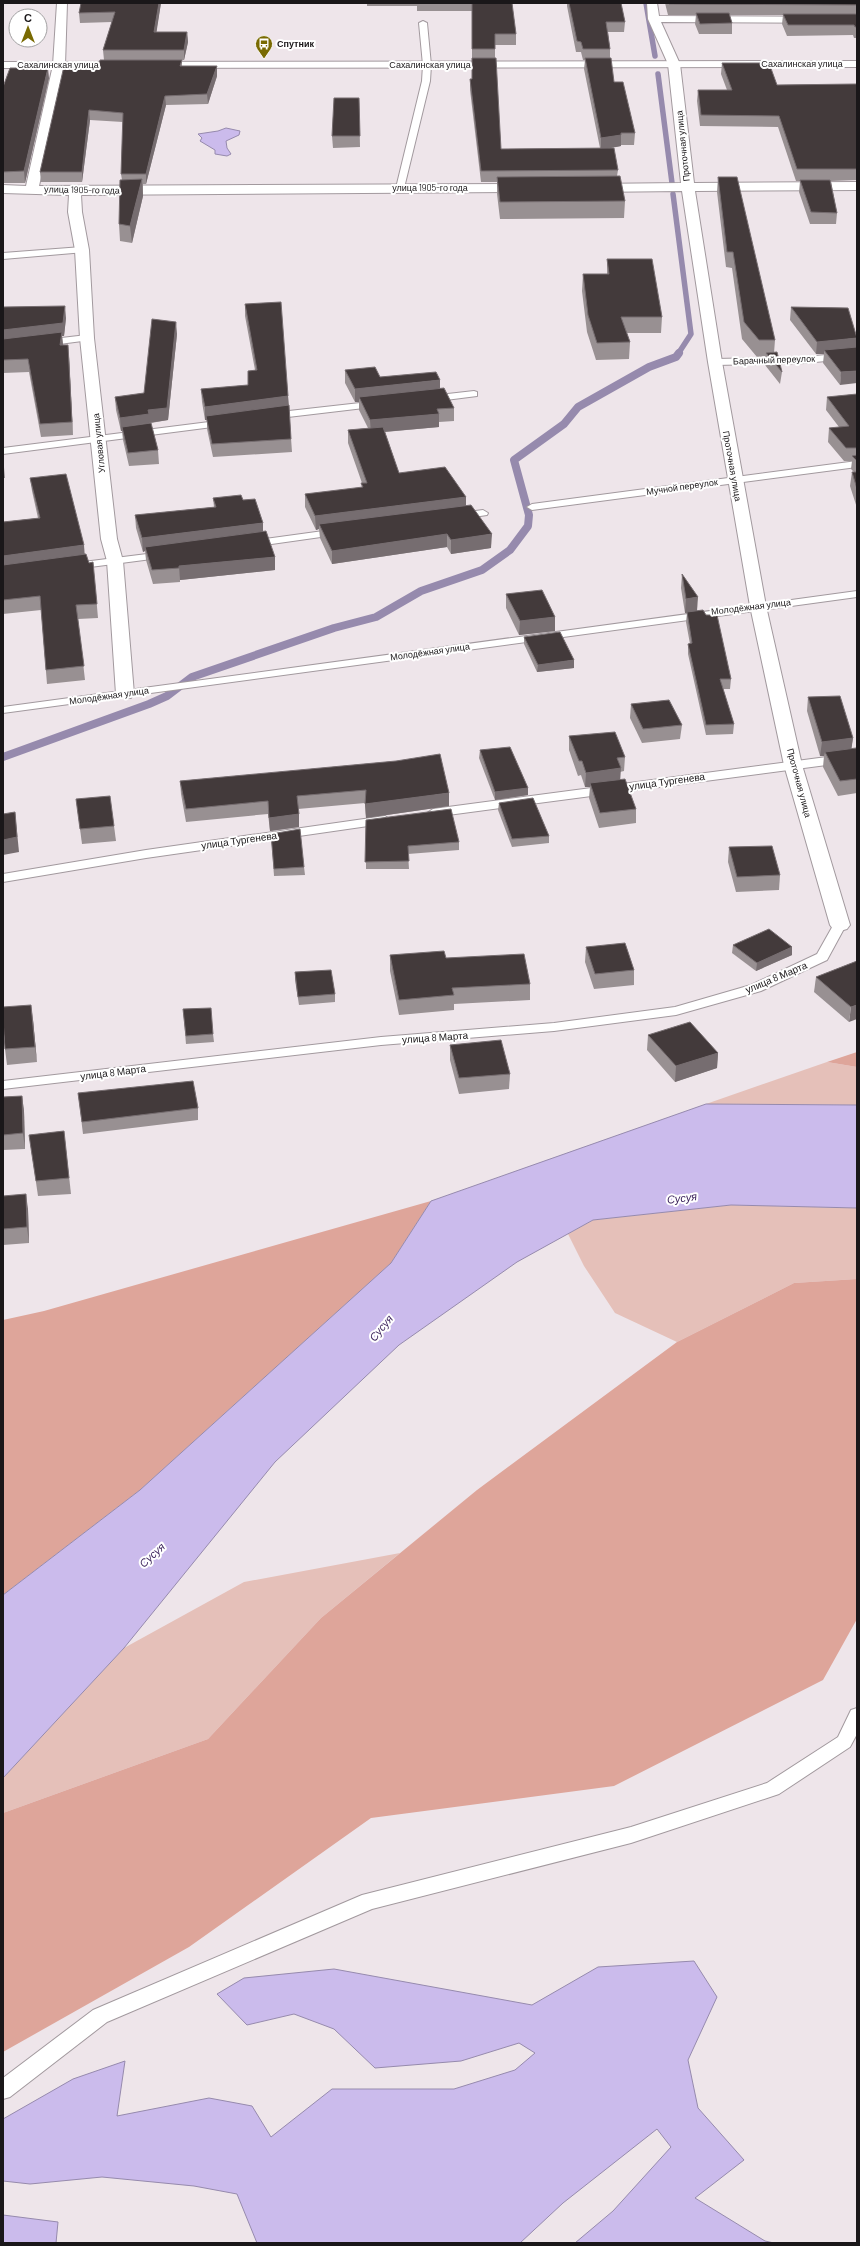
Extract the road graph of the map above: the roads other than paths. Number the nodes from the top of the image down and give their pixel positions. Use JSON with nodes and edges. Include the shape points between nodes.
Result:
{"nodes":[{"id":1,"x":62,"y":3,"type":"edge"},
{"id":2,"x":652,"y":3,"type":"edge"},
{"id":3,"x":654,"y":19,"type":"junction"},
{"id":4,"x":857,"y":20,"type":"edge"},
{"id":5,"x":423,"y":23,"type":"dead end"},
{"id":6,"x":674,"y":64,"type":"junction"},
{"id":7,"x":857,"y":64,"type":"edge"},
{"id":8,"x":3,"y":65,"type":"edge"},
{"id":9,"x":59,"y":65,"type":"junction"},
{"id":10,"x":427,"y":65,"type":"junction"},
{"id":11,"x":857,"y":186,"type":"edge"},
{"id":12,"x":400,"y":188,"type":"junction"},
{"id":13,"x":544,"y":188,"type":"edge"},
{"id":14,"x":576,"y":188,"type":"edge"},
{"id":15,"x":688,"y":188,"type":"junction"},
{"id":16,"x":3,"y":189,"type":"edge"},
{"id":17,"x":32,"y":189,"type":"junction"},
{"id":18,"x":75,"y":191,"type":"junction"},
{"id":19,"x":82,"y":250,"type":"junction"},
{"id":20,"x":3,"y":256,"type":"edge"},
{"id":21,"x":87,"y":338,"type":"junction"},
{"id":22,"x":34,"y":344,"type":"edge"},
{"id":23,"x":857,"y":355,"type":"edge"},
{"id":24,"x":715,"y":362,"type":"junction"},
{"id":25,"x":474,"y":394,"type":"dead end"},
{"id":26,"x":419,"y":400,"type":"edge"},
{"id":27,"x":387,"y":403,"type":"edge"},
{"id":28,"x":262,"y":418,"type":"edge"},
{"id":29,"x":238,"y":421,"type":"edge"},
{"id":30,"x":98,"y":440,"type":"junction"},
{"id":31,"x":3,"y":451,"type":"edge"},
{"id":32,"x":857,"y":464,"type":"edge"},
{"id":33,"x":734,"y":480,"type":"junction"},
{"id":34,"x":532,"y":507,"type":"dead end"},
{"id":35,"x":483,"y":513,"type":"dead end"},
{"id":36,"x":452,"y":517,"type":"edge"},
{"id":37,"x":350,"y":531,"type":"edge"},
{"id":38,"x":241,"y":545,"type":"edge"},
{"id":39,"x":170,"y":554,"type":"edge"},
{"id":40,"x":116,"y":561,"type":"junction"},
{"id":41,"x":63,"y":567,"type":"edge"},
{"id":42,"x":857,"y":594,"type":"edge"},
{"id":43,"x":758,"y":606,"type":"junction"},
{"id":44,"x":125,"y":694,"type":"junction"},
{"id":45,"x":3,"y":710,"type":"edge"},
{"id":46,"x":857,"y":757,"type":"edge"},
{"id":47,"x":793,"y":765,"type":"junction"},
{"id":48,"x":419,"y":815,"type":"edge"},
{"id":49,"x":396,"y":818,"type":"edge"},
{"id":50,"x":3,"y":878,"type":"edge"},
{"id":51,"x":840,"y":925,"type":"joint"},
{"id":52,"x":3,"y":1084,"type":"edge"},
{"id":53,"x":857,"y":1715,"type":"edge"},
{"id":54,"x":3,"y":2090,"type":"edge"}],
"edges":[{"from":1,"to":9,"type":"street"},
{"from":2,"to":3,"type":"street","name":"Проточная улица"},
{"from":3,"to":4,"type":"street"},
{"from":3,"to":6,"type":"street","name":"Проточная улица"},
{"from":5,"to":10,"type":"lane"},
{"from":6,"to":7,"type":"street","name":"Сахалинская улица"},
{"from":6,"to":10,"type":"street","name":"Сахалинская улица"},
{"from":6,"to":15,"type":"street","name":"Проточная улица"},
{"from":8,"to":9,"type":"street","name":"Сахалинская улица"},
{"from":9,"to":10,"type":"street","name":"Сахалинская улица"},
{"from":9,"to":17,"type":"street"},
{"from":10,"to":12,"type":"lane","via":[[426,81]]},
{"from":11,"to":15,"type":"street"},
{"from":12,"to":13,"type":"street","name":"улица 1905-го года"},
{"from":12,"to":18,"type":"street","name":"улица 1905-го года"},
{"from":14,"to":15,"type":"street"},
{"from":15,"to":24,"type":"street","name":"Проточная улица"},
{"from":16,"to":17,"type":"street","name":"улица 1905-го года"},
{"from":17,"to":18,"type":"street","name":"улица 1905-го года"},
{"from":18,"to":19,"type":"street","name":"Угловая улица","via":[[75,212]]},
{"from":19,"to":20,"type":"lane"},
{"from":19,"to":21,"type":"street","name":"Угловая улица"},
{"from":21,"to":22,"type":"lane"},
{"from":21,"to":30,"type":"street","name":"Угловая улица"},
{"from":23,"to":24,"type":"lane","name":"Барачный переулок","via":[[805,360]]},
{"from":24,"to":33,"type":"street","name":"Проточная улица"},
{"from":25,"to":26,"type":"lane"},
{"from":27,"to":28,"type":"lane"},
{"from":29,"to":30,"type":"lane"},
{"from":30,"to":31,"type":"lane"},
{"from":30,"to":40,"type":"street","name":"Угловая улица","via":[[109,539]]},
{"from":32,"to":33,"type":"lane","name":"Мучной переулок"},
{"from":33,"to":34,"type":"lane","name":"Мучной переулок"},
{"from":33,"to":43,"type":"street","name":"Проточная улица"},
{"from":35,"to":36,"type":"lane"},
{"from":37,"to":38,"type":"lane"},
{"from":39,"to":40,"type":"lane"},
{"from":40,"to":41,"type":"lane"},
{"from":40,"to":44,"type":"street","name":"Угловая улица"},
{"from":42,"to":43,"type":"lane","name":"Молодёжная улица"},
{"from":43,"to":44,"type":"lane","name":"Молодёжная улица"},
{"from":43,"to":47,"type":"street","name":"Проточная улица"},
{"from":44,"to":45,"type":"lane","name":"Молодёжная улица"},
{"from":46,"to":47,"type":"lane","name":"улица Тургенева"},
{"from":47,"to":48,"type":"lane","name":"улица Тургенева"},
{"from":47,"to":51,"type":"street","name":"Проточная улица"},
{"from":49,"to":50,"type":"lane","name":"улица Тургенева","via":[[146,854]]},
{"from":51,"to":52,"type":"lane","name":"улица 8 Марта","via":[[822,957],[756,988],[676,1011],[554,1027],[381,1041]]},
{"from":53,"to":54,"type":"lane","via":[[844,1742],[773,1789],[631,1835],[369,1901],[100,2016]]}]}
